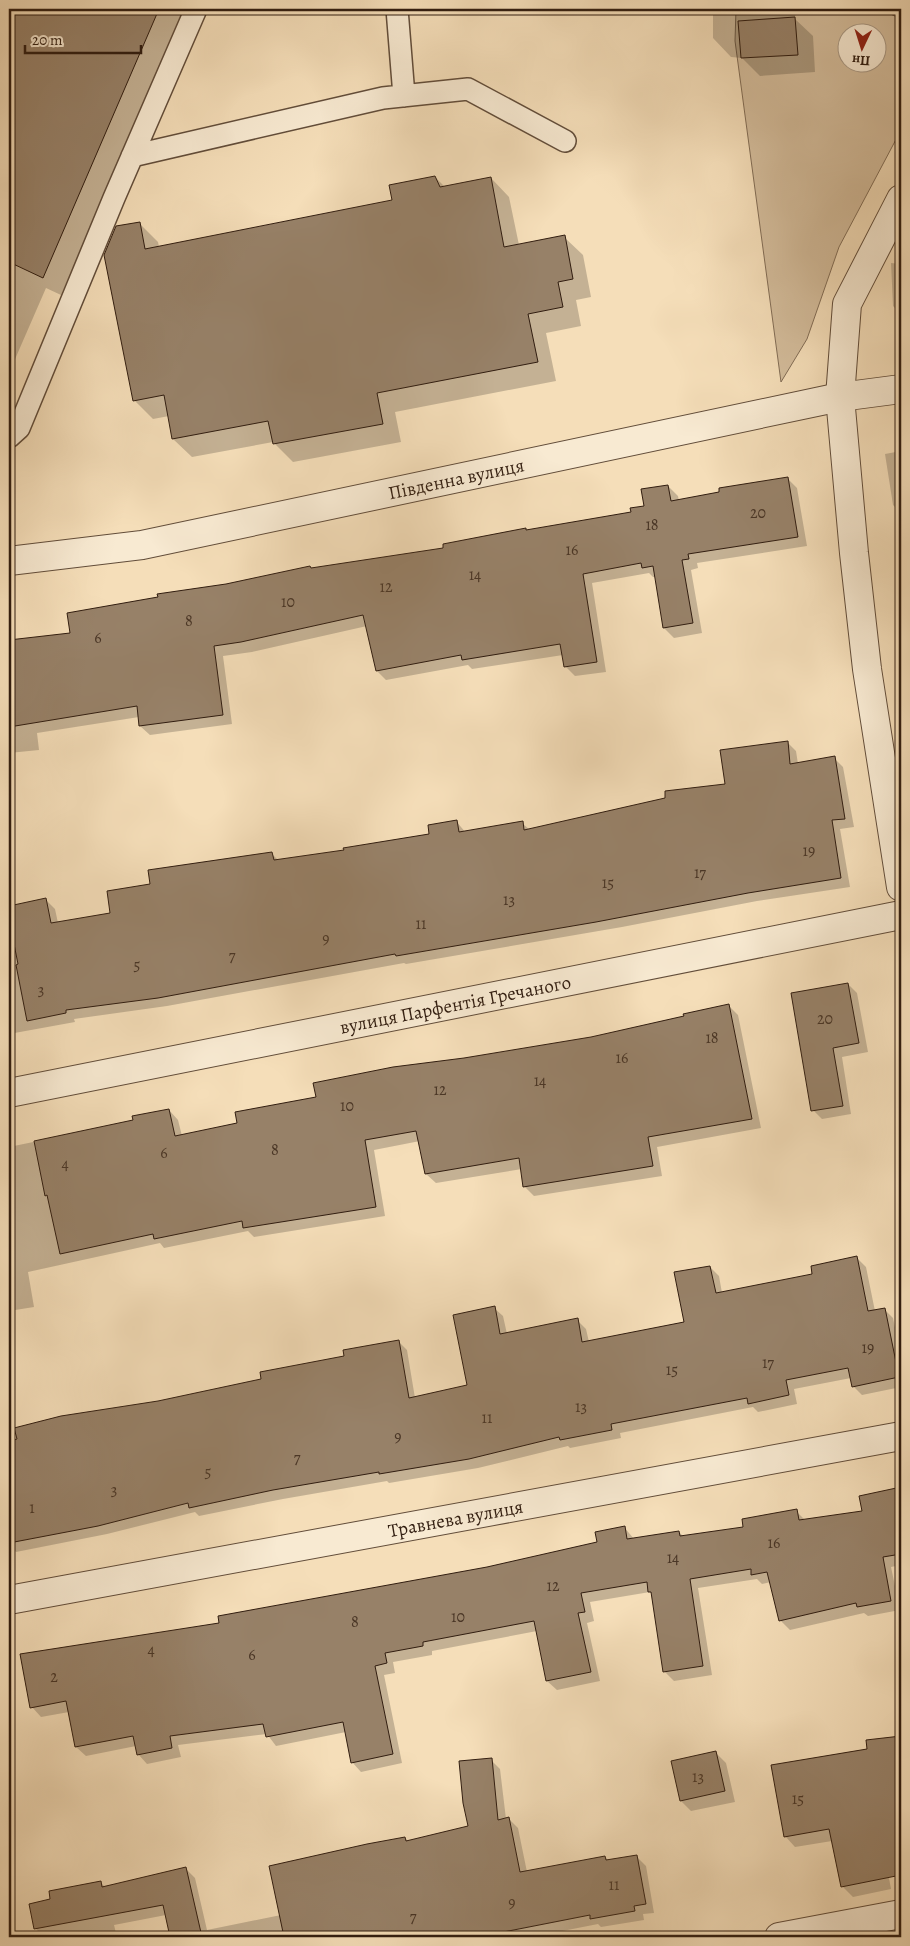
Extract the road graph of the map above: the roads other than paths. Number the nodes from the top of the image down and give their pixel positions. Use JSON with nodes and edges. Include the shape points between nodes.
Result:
{"nodes":[{"id":1,"x":196,"y":9,"type":"edge"},
{"id":2,"x":397,"y":9,"type":"edge"},
{"id":3,"x":404,"y":96,"type":"junction"},
{"id":4,"x":565,"y":141,"type":"dead end"},
{"id":5,"x":132,"y":156,"type":"junction"},
{"id":6,"x":901,"y":199,"type":"edge"},
{"id":7,"x":892,"y":235,"type":"edge"},
{"id":8,"x":901,"y":389,"type":"edge"},
{"id":9,"x":840,"y":397,"type":"junction"},
{"id":10,"x":9,"y":437,"type":"edge"},
{"id":11,"x":9,"y":561,"type":"edge"},
{"id":12,"x":901,"y":887,"type":"edge"},
{"id":13,"x":901,"y":915,"type":"edge"},
{"id":14,"x":9,"y":1093,"type":"edge"},
{"id":15,"x":901,"y":1436,"type":"edge"},
{"id":16,"x":9,"y":1600,"type":"edge"},
{"id":17,"x":901,"y":1914,"type":"edge"},
{"id":18,"x":779,"y":1937,"type":"edge"}],
"edges":[{"from":1,"to":5,"type":"lane"},
{"from":2,"to":3,"type":"lane"},
{"from":3,"to":4,"type":"lane","via":[[468,89]]},
{"from":3,"to":5,"type":"lane"},
{"from":5,"to":10,"type":"lane","via":[[19,428]]},
{"from":6,"to":7,"type":"street"},
{"from":7,"to":9,"type":"street","via":[[847,304]]},
{"from":8,"to":9,"type":"street","name":"Південна вулиця"},
{"from":9,"to":11,"type":"street","name":"Південна вулиця","via":[[142,545]]},
{"from":9,"to":12,"type":"street","via":[[867,669]]},
{"from":13,"to":14,"type":"street","name":"вулиця Парфентія Гречаного"},
{"from":15,"to":16,"type":"street","name":"Травнева вулиця"},
{"from":17,"to":18,"type":"street"}]}
